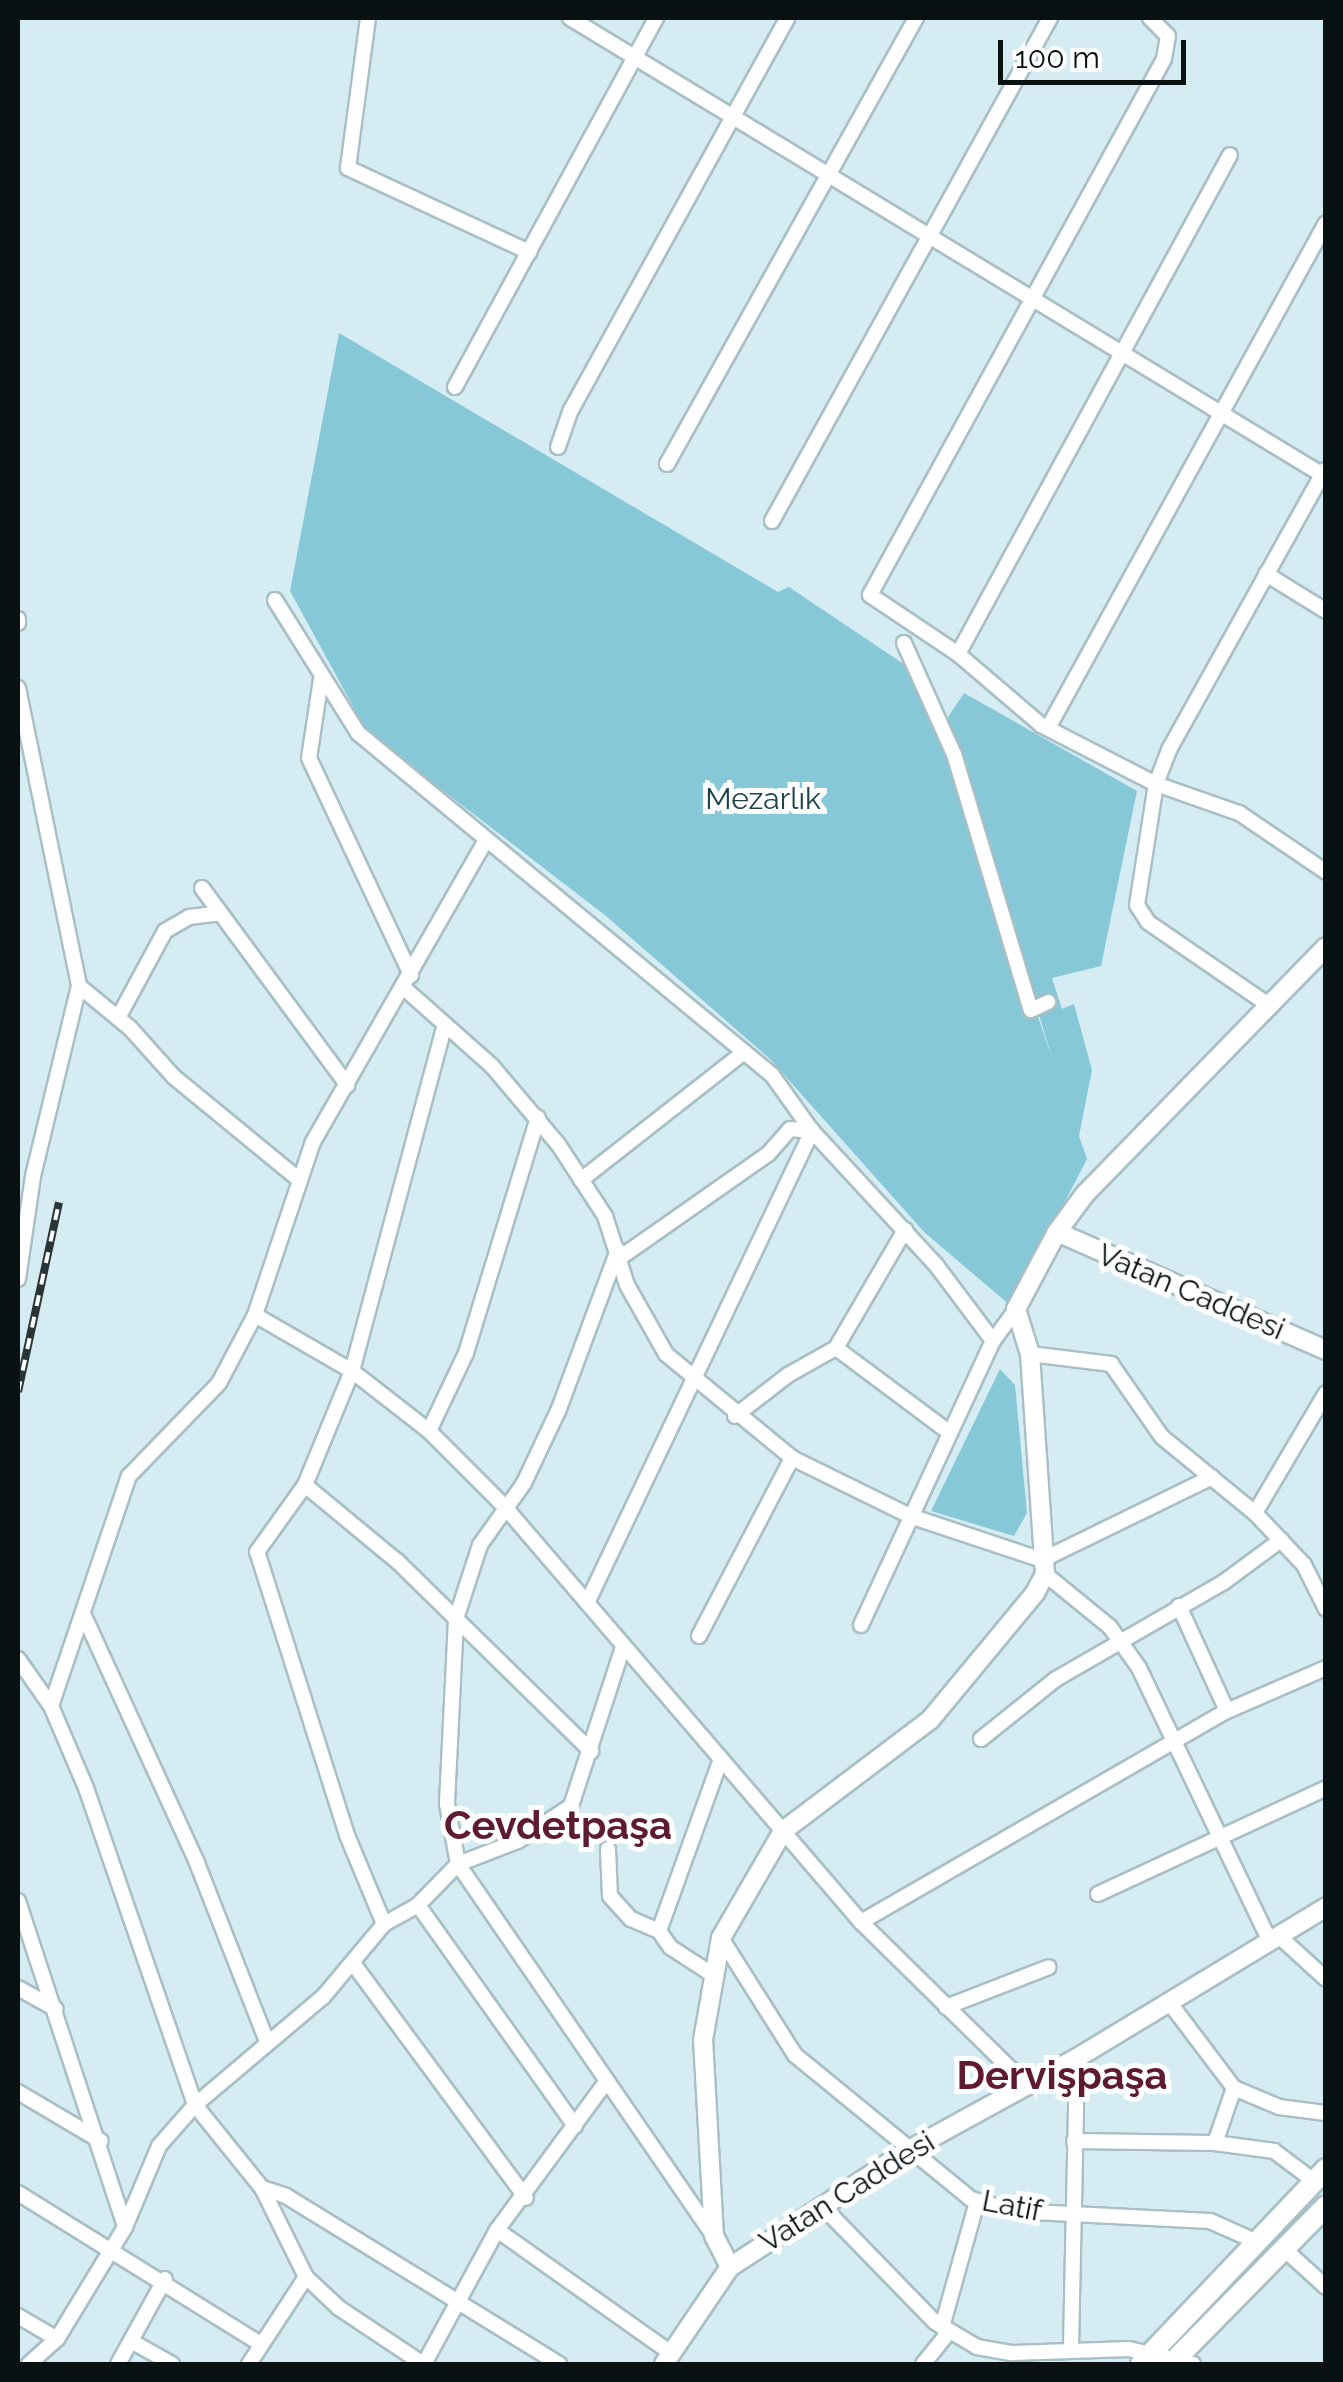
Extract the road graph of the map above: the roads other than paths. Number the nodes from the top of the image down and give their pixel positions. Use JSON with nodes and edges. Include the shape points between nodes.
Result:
{"nodes":[{"id":1,"x":368,"y":18,"type":"edge"},
{"id":2,"x":570,"y":18,"type":"edge"},
{"id":3,"x":656,"y":18,"type":"edge"},
{"id":4,"x":788,"y":18,"type":"edge"},
{"id":5,"x":916,"y":18,"type":"edge"},
{"id":6,"x":1050,"y":18,"type":"edge"},
{"id":7,"x":1150,"y":18,"type":"edge"},
{"id":8,"x":636,"y":59,"type":"junction"},
{"id":9,"x":733,"y":118,"type":"junction"},
{"id":10,"x":1230,"y":155,"type":"dead end"},
{"id":11,"x":829,"y":176,"type":"junction"},
{"id":12,"x":1326,"y":223,"type":"edge"},
{"id":13,"x":930,"y":236,"type":"junction"},
{"id":14,"x":529,"y":252,"type":"junction"},
{"id":15,"x":1030,"y":298,"type":"junction"},
{"id":16,"x":1125,"y":355,"type":"junction"},
{"id":17,"x":455,"y":388,"type":"dead end"},
{"id":18,"x":1223,"y":414,"type":"junction"},
{"id":19,"x":558,"y":447,"type":"dead end"},
{"id":20,"x":666,"y":464,"type":"dead end"},
{"id":21,"x":1325,"y":474,"type":"edge"},
{"id":22,"x":772,"y":521,"type":"dead end"},
{"id":23,"x":1266,"y":574,"type":"junction"},
{"id":24,"x":275,"y":600,"type":"dead end"},
{"id":25,"x":1326,"y":610,"type":"edge"},
{"id":26,"x":904,"y":643,"type":"dead end"},
{"id":27,"x":958,"y":654,"type":"junction"},
{"id":28,"x":321,"y":679,"type":"junction"},
{"id":29,"x":18,"y":688,"type":"edge"},
{"id":30,"x":1048,"y":728,"type":"junction"},
{"id":31,"x":1156,"y":784,"type":"junction"},
{"id":32,"x":485,"y":842,"type":"junction"},
{"id":33,"x":1326,"y":872,"type":"edge"},
{"id":34,"x":202,"y":888,"type":"dead end"},
{"id":35,"x":220,"y":912,"type":"junction"},
{"id":36,"x":1326,"y":947,"type":"edge"},
{"id":37,"x":407,"y":981,"type":"junction"},
{"id":38,"x":78,"y":986,"type":"junction"},
{"id":39,"x":1048,"y":1002,"type":"dead end"},
{"id":40,"x":1270,"y":1006,"type":"junction"},
{"id":41,"x":118,"y":1018,"type":"junction"},
{"id":42,"x":445,"y":1025,"type":"junction"},
{"id":43,"x":744,"y":1052,"type":"junction"},
{"id":44,"x":346,"y":1085,"type":"junction"},
{"id":45,"x":538,"y":1118,"type":"junction"},
{"id":46,"x":812,"y":1131,"type":"junction"},
{"id":47,"x":298,"y":1178,"type":"junction"},
{"id":48,"x":581,"y":1180,"type":"junction"},
{"id":49,"x":905,"y":1230,"type":"junction"},
{"id":50,"x":1056,"y":1232,"type":"junction"},
{"id":51,"x":618,"y":1254,"type":"junction"},
{"id":52,"x":18,"y":1280,"type":"edge"},
{"id":53,"x":1016,"y":1309,"type":"junction"},
{"id":54,"x":255,"y":1314,"type":"junction"},
{"id":55,"x":993,"y":1341,"type":"junction"},
{"id":56,"x":836,"y":1348,"type":"junction"},
{"id":57,"x":1326,"y":1350,"type":"edge"},
{"id":58,"x":1030,"y":1354,"type":"junction"},
{"id":59,"x":352,"y":1371,"type":"junction"},
{"id":60,"x":688,"y":1378,"type":"junction"},
{"id":61,"x":1326,"y":1392,"type":"edge"},
{"id":62,"x":735,"y":1416,"type":"junction"},
{"id":63,"x":429,"y":1431,"type":"junction"},
{"id":64,"x":950,"y":1433,"type":"junction"},
{"id":65,"x":792,"y":1458,"type":"junction"},
{"id":66,"x":1212,"y":1477,"type":"junction"},
{"id":67,"x":305,"y":1485,"type":"junction"},
{"id":68,"x":504,"y":1506,"type":"junction"},
{"id":69,"x":1255,"y":1513,"type":"junction"},
{"id":70,"x":910,"y":1516,"type":"junction"},
{"id":71,"x":1281,"y":1540,"type":"junction"},
{"id":72,"x":1044,"y":1567,"type":"junction"},
{"id":73,"x":587,"y":1603,"type":"junction"},
{"id":74,"x":1179,"y":1606,"type":"junction"},
{"id":75,"x":1326,"y":1609,"type":"edge"},
{"id":76,"x":85,"y":1618,"type":"junction"},
{"id":77,"x":456,"y":1619,"type":"junction"},
{"id":78,"x":860,"y":1625,"type":"dead end"},
{"id":79,"x":699,"y":1636,"type":"dead end"},
{"id":80,"x":1118,"y":1639,"type":"junction"},
{"id":81,"x":623,"y":1646,"type":"junction"},
{"id":82,"x":18,"y":1658,"type":"edge"},
{"id":83,"x":1326,"y":1668,"type":"edge"},
{"id":84,"x":51,"y":1706,"type":"junction"},
{"id":85,"x":1228,"y":1711,"type":"junction"},
{"id":86,"x":981,"y":1739,"type":"dead end"},
{"id":87,"x":1172,"y":1742,"type":"junction"},
{"id":88,"x":591,"y":1751,"type":"junction"},
{"id":89,"x":721,"y":1758,"type":"junction"},
{"id":90,"x":1326,"y":1788,"type":"edge"},
{"id":91,"x":783,"y":1830,"type":"junction"},
{"id":92,"x":1222,"y":1840,"type":"junction"},
{"id":93,"x":608,"y":1849,"type":"dead end"},
{"id":94,"x":458,"y":1864,"type":"junction"},
{"id":95,"x":1098,"y":1894,"type":"dead end"},
{"id":96,"x":18,"y":1901,"type":"edge"},
{"id":97,"x":418,"y":1904,"type":"junction"},
{"id":98,"x":1326,"y":1907,"type":"edge"},
{"id":99,"x":861,"y":1922,"type":"junction"},
{"id":100,"x":384,"y":1924,"type":"junction"},
{"id":101,"x":658,"y":1931,"type":"junction"},
{"id":102,"x":721,"y":1938,"type":"junction"},
{"id":103,"x":1275,"y":1939,"type":"junction"},
{"id":104,"x":355,"y":1966,"type":"junction"},
{"id":105,"x":1049,"y":1967,"type":"dead end"},
{"id":106,"x":710,"y":1973,"type":"junction"},
{"id":107,"x":1326,"y":1979,"type":"edge"},
{"id":108,"x":18,"y":1988,"type":"edge"},
{"id":109,"x":1169,"y":2002,"type":"junction"},
{"id":110,"x":946,"y":2006,"type":"junction"},
{"id":111,"x":56,"y":2009,"type":"junction"},
{"id":112,"x":267,"y":2042,"type":"junction"},
{"id":113,"x":1077,"y":2058,"type":"junction"},
{"id":114,"x":608,"y":2081,"type":"junction"},
{"id":115,"x":1028,"y":2086,"type":"junction"},
{"id":116,"x":1234,"y":2088,"type":"junction"},
{"id":117,"x":18,"y":2092,"type":"edge"},
{"id":118,"x":196,"y":2105,"type":"junction"},
{"id":119,"x":1326,"y":2112,"type":"edge"},
{"id":120,"x":575,"y":2126,"type":"junction"},
{"id":121,"x":102,"y":2141,"type":"junction"},
{"id":122,"x":1074,"y":2141,"type":"junction"},
{"id":123,"x":1215,"y":2143,"type":"junction"},
{"id":124,"x":910,"y":2150,"type":"junction"},
{"id":125,"x":1320,"y":2175,"type":"edge"},
{"id":126,"x":262,"y":2188,"type":"junction"},
{"id":127,"x":18,"y":2193,"type":"edge"},
{"id":128,"x":526,"y":2198,"type":"junction"},
{"id":129,"x":977,"y":2202,"type":"junction"},
{"id":130,"x":823,"y":2206,"type":"junction"},
{"id":131,"x":1326,"y":2206,"type":"edge"},
{"id":132,"x":1070,"y":2216,"type":"junction"},
{"id":133,"x":125,"y":2227,"type":"junction"},
{"id":134,"x":497,"y":2230,"type":"junction"},
{"id":135,"x":714,"y":2236,"type":"junction"},
{"id":136,"x":1255,"y":2241,"type":"junction"},
{"id":137,"x":1283,"y":2248,"type":"junction"},
{"id":138,"x":112,"y":2249,"type":"junction"},
{"id":139,"x":730,"y":2267,"type":"junction"},
{"id":140,"x":306,"y":2277,"type":"junction"},
{"id":141,"x":166,"y":2279,"type":"junction"},
{"id":142,"x":1326,"y":2287,"type":"edge"},
{"id":143,"x":456,"y":2298,"type":"junction"},
{"id":144,"x":18,"y":2316,"type":"edge"},
{"id":145,"x":946,"y":2330,"type":"junction"},
{"id":146,"x":57,"y":2340,"type":"junction"},
{"id":147,"x":132,"y":2341,"type":"junction"},
{"id":148,"x":262,"y":2344,"type":"junction"},
{"id":149,"x":1071,"y":2346,"type":"junction"},
{"id":150,"x":667,"y":2359,"type":"edge"},
{"id":151,"x":1145,"y":2359,"type":"edge"},
{"id":152,"x":1180,"y":2362,"type":"edge"},
{"id":153,"x":29,"y":2364,"type":"edge"},
{"id":154,"x":118,"y":2364,"type":"edge"},
{"id":155,"x":172,"y":2364,"type":"edge"},
{"id":156,"x":249,"y":2364,"type":"edge"},
{"id":157,"x":423,"y":2364,"type":"edge"},
{"id":158,"x":559,"y":2364,"type":"edge"},
{"id":159,"x":923,"y":2364,"type":"edge"}],
"edges":[{"from":1,"to":14,"type":"street","via":[[348,168]]},
{"from":2,"to":8,"type":"street"},
{"from":3,"to":8,"type":"street"},
{"from":4,"to":9,"type":"street"},
{"from":5,"to":11,"type":"street"},
{"from":6,"to":13,"type":"street"},
{"from":7,"to":15,"type":"street","via":[[1168,36],[1164,59]]},
{"from":8,"to":9,"type":"street"},
{"from":8,"to":14,"type":"street"},
{"from":9,"to":11,"type":"street"},
{"from":9,"to":19,"type":"street","via":[[571,410]]},
{"from":10,"to":16,"type":"street"},
{"from":11,"to":13,"type":"street"},
{"from":11,"to":20,"type":"street"},
{"from":12,"to":18,"type":"street"},
{"from":13,"to":15,"type":"street"},
{"from":13,"to":22,"type":"street"},
{"from":14,"to":17,"type":"street"},
{"from":15,"to":16,"type":"street"},
{"from":15,"to":27,"type":"street","via":[[870,588],[876,602]]},
{"from":16,"to":18,"type":"street"},
{"from":16,"to":27,"type":"street"},
{"from":18,"to":21,"type":"street"},
{"from":18,"to":30,"type":"street"},
{"from":21,"to":23,"type":"street"},
{"from":23,"to":25,"type":"street"},
{"from":23,"to":31,"type":"street","via":[[1183,720]]},
{"from":24,"to":28,"type":"street"},
{"from":26,"to":39,"type":"street","via":[[954,754],[1031,1010]]},
{"from":27,"to":30,"type":"street","via":[[1011,706]]},
{"from":28,"to":32,"type":"street","via":[[358,733]]},
{"from":28,"to":37,"type":"street","via":[[310,758]]},
{"from":29,"to":38,"type":"street"},
{"from":30,"to":31,"type":"street"},
{"from":31,"to":33,"type":"street","via":[[1239,813]]},
{"from":31,"to":40,"type":"street","via":[[1138,911]]},
{"from":32,"to":37,"type":"street"},
{"from":32,"to":43,"type":"street"},
{"from":34,"to":35,"type":"street"},
{"from":35,"to":41,"type":"street","via":[[189,916],[164,930]]},
{"from":35,"to":44,"type":"street"},
{"from":36,"to":40,"type":"street"},
{"from":37,"to":42,"type":"street"},
{"from":37,"to":44,"type":"street"},
{"from":38,"to":41,"type":"street"},
{"from":38,"to":52,"type":"street","via":[[33,1176]]},
{"from":40,"to":50,"type":"street"},
{"from":41,"to":47,"type":"street","via":[[174,1077]]},
{"from":42,"to":45,"type":"street"},
{"from":42,"to":59,"type":"street"},
{"from":43,"to":46,"type":"street","via":[[772,1075]]},
{"from":43,"to":48,"type":"street"},
{"from":44,"to":47,"type":"street"},
{"from":45,"to":48,"type":"street"},
{"from":45,"to":63,"type":"street","via":[[466,1353]]},
{"from":46,"to":49,"type":"street"},
{"from":46,"to":51,"type":"street","via":[[790,1129],[768,1154]]},
{"from":46,"to":60,"type":"street"},
{"from":47,"to":54,"type":"street"},
{"from":48,"to":51,"type":"street"},
{"from":49,"to":55,"type":"street"},
{"from":49,"to":56,"type":"street"},
{"from":50,"to":53,"type":"street"},
{"from":50,"to":57,"type":"street","name":"Vatan Caddesi"},
{"from":51,"to":60,"type":"street","via":[[639,1311]]},
{"from":51,"to":68,"type":"street","via":[[558,1411],[524,1483]]},
{"from":53,"to":55,"type":"street"},
{"from":53,"to":58,"type":"street"},
{"from":54,"to":59,"type":"street"},
{"from":54,"to":76,"type":"street","via":[[212,1394],[129,1476]]},
{"from":55,"to":64,"type":"street"},
{"from":56,"to":62,"type":"street"},
{"from":56,"to":64,"type":"street"},
{"from":58,"to":66,"type":"street","via":[[1111,1364],[1162,1437]]},
{"from":58,"to":72,"type":"street"},
{"from":59,"to":63,"type":"street"},
{"from":59,"to":67,"type":"street"},
{"from":60,"to":62,"type":"street"},
{"from":60,"to":73,"type":"street"},
{"from":61,"to":69,"type":"street"},
{"from":62,"to":65,"type":"street"},
{"from":63,"to":68,"type":"street"},
{"from":64,"to":70,"type":"street"},
{"from":65,"to":70,"type":"street"},
{"from":65,"to":79,"type":"street"},
{"from":66,"to":69,"type":"street"},
{"from":66,"to":72,"type":"street"},
{"from":67,"to":77,"type":"street"},
{"from":67,"to":100,"type":"street","via":[[260,1546],[257,1561],[347,1835]]},
{"from":68,"to":73,"type":"street"},
{"from":68,"to":77,"type":"street","via":[[480,1545]]},
{"from":69,"to":71,"type":"street"},
{"from":70,"to":72,"type":"street"},
{"from":70,"to":78,"type":"street"},
{"from":71,"to":74,"type":"street"},
{"from":71,"to":75,"type":"street","via":[[1304,1565]]},
{"from":72,"to":80,"type":"street"},
{"from":72,"to":91,"type":"street","via":[[930,1720]]},
{"from":73,"to":81,"type":"street"},
{"from":74,"to":80,"type":"street"},
{"from":74,"to":85,"type":"street"},
{"from":76,"to":84,"type":"street"},
{"from":76,"to":112,"type":"street","via":[[197,1862]]},
{"from":77,"to":88,"type":"street"},
{"from":77,"to":94,"type":"street","via":[[447,1804]]},
{"from":80,"to":86,"type":"street"},
{"from":80,"to":87,"type":"street","via":[[1139,1668]]},
{"from":81,"to":88,"type":"street"},
{"from":81,"to":89,"type":"street"},
{"from":82,"to":84,"type":"street"},
{"from":83,"to":85,"type":"street"},
{"from":84,"to":118,"type":"street"},
{"from":85,"to":87,"type":"street"},
{"from":87,"to":92,"type":"street"},
{"from":87,"to":99,"type":"street"},
{"from":88,"to":94,"type":"street","via":[[571,1806],[559,1818]]},
{"from":89,"to":91,"type":"street"},
{"from":89,"to":101,"type":"street"},
{"from":90,"to":92,"type":"street"},
{"from":91,"to":99,"type":"street"},
{"from":91,"to":102,"type":"street"},
{"from":92,"to":95,"type":"street"},
{"from":92,"to":103,"type":"street"},
{"from":93,"to":101,"type":"street","via":[[610,1896],[631,1919]]},
{"from":94,"to":97,"type":"street"},
{"from":94,"to":114,"type":"street"},
{"from":96,"to":111,"type":"street"},
{"from":97,"to":100,"type":"street"},
{"from":97,"to":120,"type":"street"},
{"from":98,"to":103,"type":"street","name":"Vatan Caddesi"},
{"from":99,"to":110,"type":"street"},
{"from":100,"to":104,"type":"street"},
{"from":101,"to":106,"type":"street"},
{"from":102,"to":106,"type":"street"},
{"from":102,"to":124,"type":"street","name":"Latif","via":[[795,2055]]},
{"from":103,"to":107,"type":"street"},
{"from":103,"to":109,"type":"street","name":"Vatan Caddesi"},
{"from":104,"to":112,"type":"street"},
{"from":104,"to":128,"type":"street"},
{"from":105,"to":110,"type":"street"},
{"from":106,"to":135,"type":"street","via":[[704,2040]]},
{"from":108,"to":111,"type":"street"},
{"from":109,"to":113,"type":"street","name":"Vatan Caddesi"},
{"from":109,"to":116,"type":"street"},
{"from":110,"to":115,"type":"street"},
{"from":111,"to":121,"type":"street"},
{"from":112,"to":118,"type":"street"},
{"from":113,"to":115,"type":"street","name":"Vatan Caddesi"},
{"from":113,"to":122,"type":"street"},
{"from":114,"to":120,"type":"street"},
{"from":114,"to":135,"type":"street"},
{"from":115,"to":124,"type":"street","name":"Vatan Caddesi"},
{"from":116,"to":119,"type":"street","via":[[1279,2107]]},
{"from":116,"to":123,"type":"street"},
{"from":117,"to":121,"type":"street"},
{"from":118,"to":126,"type":"street"},
{"from":118,"to":133,"type":"street","via":[[159,2146]]},
{"from":120,"to":128,"type":"street"},
{"from":121,"to":133,"type":"street"},
{"from":122,"to":123,"type":"street"},
{"from":122,"to":132,"type":"street"},
{"from":123,"to":125,"type":"street","via":[[1278,2152]]},
{"from":124,"to":129,"type":"street","name":"Latif"},
{"from":124,"to":130,"type":"street","name":"Vatan Caddesi"},
{"from":125,"to":136,"type":"main road"},
{"from":126,"to":140,"type":"street"},
{"from":126,"to":143,"type":"street"},
{"from":127,"to":138,"type":"street"},
{"from":128,"to":134,"type":"street"},
{"from":129,"to":132,"type":"street","name":"Latif"},
{"from":129,"to":145,"type":"street"},
{"from":130,"to":139,"type":"street","name":"Vatan Caddesi"},
{"from":130,"to":145,"type":"street"},
{"from":131,"to":137,"type":"main road"},
{"from":132,"to":136,"type":"street","name":"Latif","via":[[1210,2220]]},
{"from":132,"to":149,"type":"street"},
{"from":133,"to":138,"type":"street"},
{"from":134,"to":143,"type":"street"},
{"from":134,"to":150,"type":"street"},
{"from":135,"to":139,"type":"street"},
{"from":136,"to":151,"type":"main road"},
{"from":137,"to":142,"type":"street"},
{"from":137,"to":152,"type":"main road"},
{"from":138,"to":141,"type":"street"},
{"from":138,"to":146,"type":"street"},
{"from":139,"to":150,"type":"street","name":"Vatan Caddesi"},
{"from":140,"to":148,"type":"street"},
{"from":140,"to":157,"type":"street","via":[[339,2308]]},
{"from":141,"to":147,"type":"street"},
{"from":141,"to":148,"type":"street"},
{"from":143,"to":157,"type":"street"},
{"from":143,"to":158,"type":"street"},
{"from":144,"to":146,"type":"street"},
{"from":145,"to":149,"type":"street","via":[[1012,2353]]},
{"from":145,"to":159,"type":"street"},
{"from":146,"to":153,"type":"street"},
{"from":147,"to":154,"type":"street"},
{"from":147,"to":155,"type":"street"},
{"from":148,"to":156,"type":"street"},
{"from":149,"to":151,"type":"street"},
{"from":151,"to":152,"type":"street"}]}
